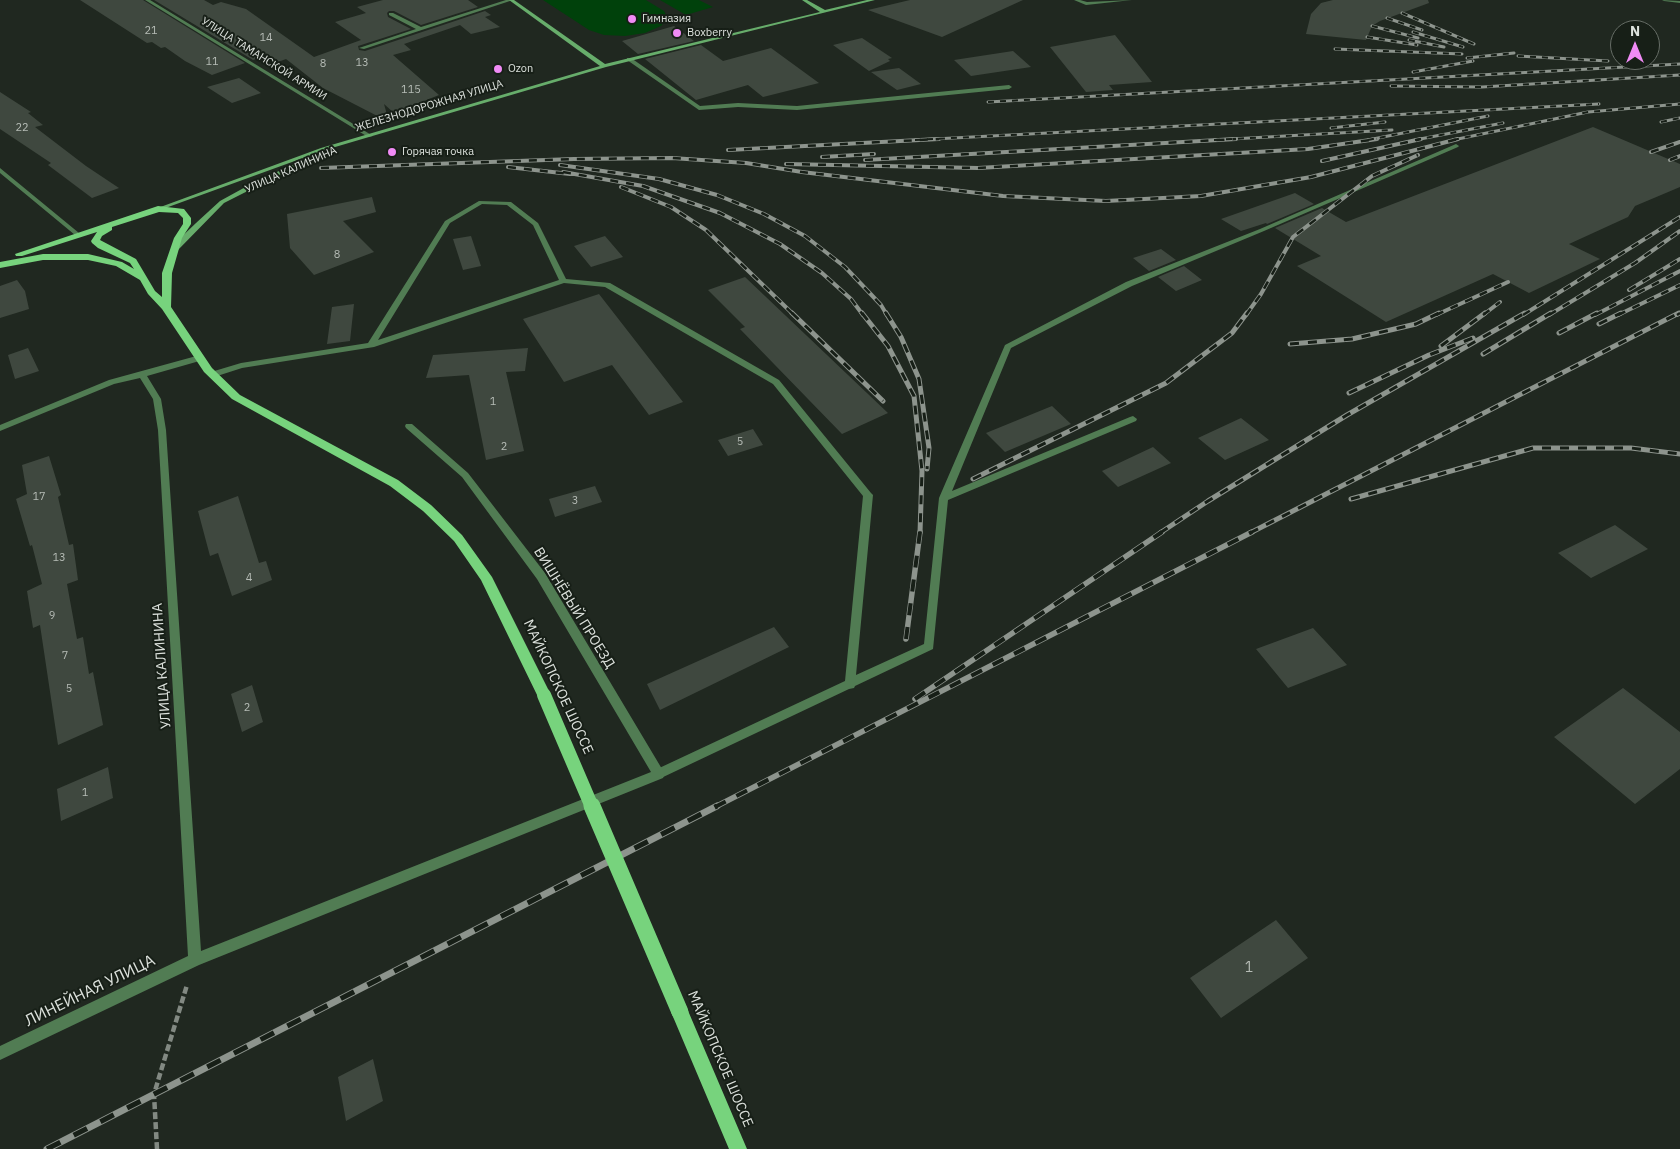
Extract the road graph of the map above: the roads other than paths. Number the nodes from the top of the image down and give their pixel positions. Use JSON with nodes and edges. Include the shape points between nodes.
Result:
{"nodes":[{"id":1,"x":146,"y":0,"type":"edge"},
{"id":2,"x":511,"y":0,"type":"edge"},
{"id":3,"x":804,"y":0,"type":"edge"},
{"id":4,"x":813,"y":0,"type":"edge"},
{"id":5,"x":872,"y":0,"type":"edge"},
{"id":6,"x":1076,"y":0,"type":"edge"},
{"id":7,"x":1130,"y":0,"type":"edge"},
{"id":8,"x":1664,"y":0,"type":"edge"},
{"id":9,"x":1680,"y":2,"type":"edge"},
{"id":10,"x":827,"y":11,"type":"junction"},
{"id":11,"x":391,"y":14,"type":"dead end"},
{"id":12,"x":420,"y":29,"type":"junction"},
{"id":13,"x":362,"y":48,"type":"dead end"},
{"id":14,"x":630,"y":59,"type":"junction"},
{"id":15,"x":604,"y":66,"type":"junction"},
{"id":16,"x":1009,"y":87,"type":"dead end"},
{"id":17,"x":369,"y":136,"type":"junction"},
{"id":18,"x":1456,"y":146,"type":"dead end"},
{"id":19,"x":0,"y":170,"type":"edge"},
{"id":20,"x":158,"y":209,"type":"junction"},
{"id":21,"x":136,"y":216,"type":"junction"},
{"id":22,"x":77,"y":234,"type":"junction"},
{"id":23,"x":174,"y":248,"type":"junction"},
{"id":24,"x":0,"y":261,"type":"edge"},
{"id":25,"x":0,"y":265,"type":"edge"},
{"id":26,"x":143,"y":278,"type":"junction"},
{"id":27,"x":563,"y":281,"type":"junction"},
{"id":28,"x":166,"y":307,"type":"junction"},
{"id":29,"x":370,"y":345,"type":"junction"},
{"id":30,"x":200,"y":358,"type":"junction"},
{"id":31,"x":214,"y":374,"type":"junction"},
{"id":32,"x":142,"y":375,"type":"junction"},
{"id":33,"x":1133,"y":419,"type":"dead end"},
{"id":34,"x":409,"y":426,"type":"dead end"},
{"id":35,"x":0,"y":428,"type":"edge"},
{"id":36,"x":944,"y":498,"type":"junction"},
{"id":37,"x":850,"y":685,"type":"junction"},
{"id":38,"x":659,"y":774,"type":"junction"},
{"id":39,"x":195,"y":960,"type":"junction"},
{"id":40,"x":0,"y":1053,"type":"edge"},
{"id":41,"x":738,"y":1149,"type":"edge"}],
"edges":[{"from":1,"to":17,"type":"street","name":"УЛИЦА ТАМАНСКОЙ АРМИИ"},
{"from":2,"to":12,"type":"street"},
{"from":2,"to":15,"type":"main road"},
{"from":3,"to":10,"type":"main road"},
{"from":4,"to":10,"type":"main road"},
{"from":5,"to":10,"type":"main road","name":"ЖЕЛЕЗНОДОРОЖНАЯ УЛИЦА"},
{"from":6,"to":7,"type":"street","via":[[1086,4]]},
{"from":8,"to":9,"type":"street"},
{"from":10,"to":14,"type":"main road","name":"ЖЕЛЕЗНОДОРОЖНАЯ УЛИЦА"},
{"from":11,"to":12,"type":"street"},
{"from":12,"to":13,"type":"street"},
{"from":14,"to":15,"type":"main road","name":"ЖЕЛЕЗНОДОРОЖНАЯ УЛИЦА"},
{"from":14,"to":16,"type":"street","via":[[699,108],[738,105],[797,108]]},
{"from":15,"to":17,"type":"main road","name":"ЖЕЛЕЗНОДОРОЖНАЯ УЛИЦА"},
{"from":17,"to":20,"type":"main road","name":"ЖЕЛЕЗНОДОРОЖНАЯ УЛИЦА"},
{"from":17,"to":23,"type":"main road","name":"УЛИЦА КАЛИНИНА","via":[[296,165],[233,196]]},
{"from":18,"to":36,"type":"street","via":[[1128,284],[1008,347]]},
{"from":19,"to":22,"type":"street"},
{"from":20,"to":21,"type":"main road","name":"ЖЕЛЕЗНОДОРОЖНАЯ УЛИЦА"},
{"from":20,"to":23,"type":"main road","via":[[182,211],[187,218]]},
{"from":21,"to":22,"type":"main road","name":"ЖЕЛЕЗНОДОРОЖНАЯ УЛИЦА"},
{"from":21,"to":26,"type":"main road","via":[[103,231],[95,241],[133,261]]},
{"from":22,"to":24,"type":"main road","name":"ЖЕЛЕЗНОДОРОЖНАЯ УЛИЦА"},
{"from":23,"to":28,"type":"main road","via":[[167,273]]},
{"from":25,"to":26,"type":"main road","via":[[43,257],[88,257],[119,264]]},
{"from":26,"to":28,"type":"main road"},
{"from":27,"to":29,"type":"street"},
{"from":27,"to":29,"type":"street","via":[[536,224],[509,203],[481,202],[447,222]]},
{"from":27,"to":37,"type":"street","via":[[607,285],[776,382],[868,495]]},
{"from":28,"to":30,"type":"main road"},
{"from":29,"to":31,"type":"street","via":[[240,366]]},
{"from":30,"to":31,"type":"main road","name":"МАЙКОПСКОЕ ШОССЕ"},
{"from":30,"to":32,"type":"street"},
{"from":31,"to":41,"type":"main road","name":"МАЙКОПСКОЕ ШОССЕ","bridge":true,"via":[[236,397],[394,483],[427,508],[458,538],[486,578],[544,695]]},
{"from":32,"to":35,"type":"street","via":[[112,382]]},
{"from":32,"to":39,"type":"street","name":"УЛИЦА КАЛИНИНА","via":[[157,399],[162,430]]},
{"from":33,"to":36,"type":"street"},
{"from":34,"to":38,"type":"street","name":"ВИШНЁВЫЙ ПРОЕЗД","via":[[465,475],[541,576]]},
{"from":36,"to":37,"type":"street","name":"ЛИНЕЙНАЯ УЛИЦА","via":[[929,646]]},
{"from":37,"to":38,"type":"street","name":"ЛИНЕЙНАЯ УЛИЦА"},
{"from":38,"to":39,"type":"street","name":"ЛИНЕЙНАЯ УЛИЦА"},
{"from":39,"to":40,"type":"street","name":"ЛИНЕЙНАЯ УЛИЦА"}]}
